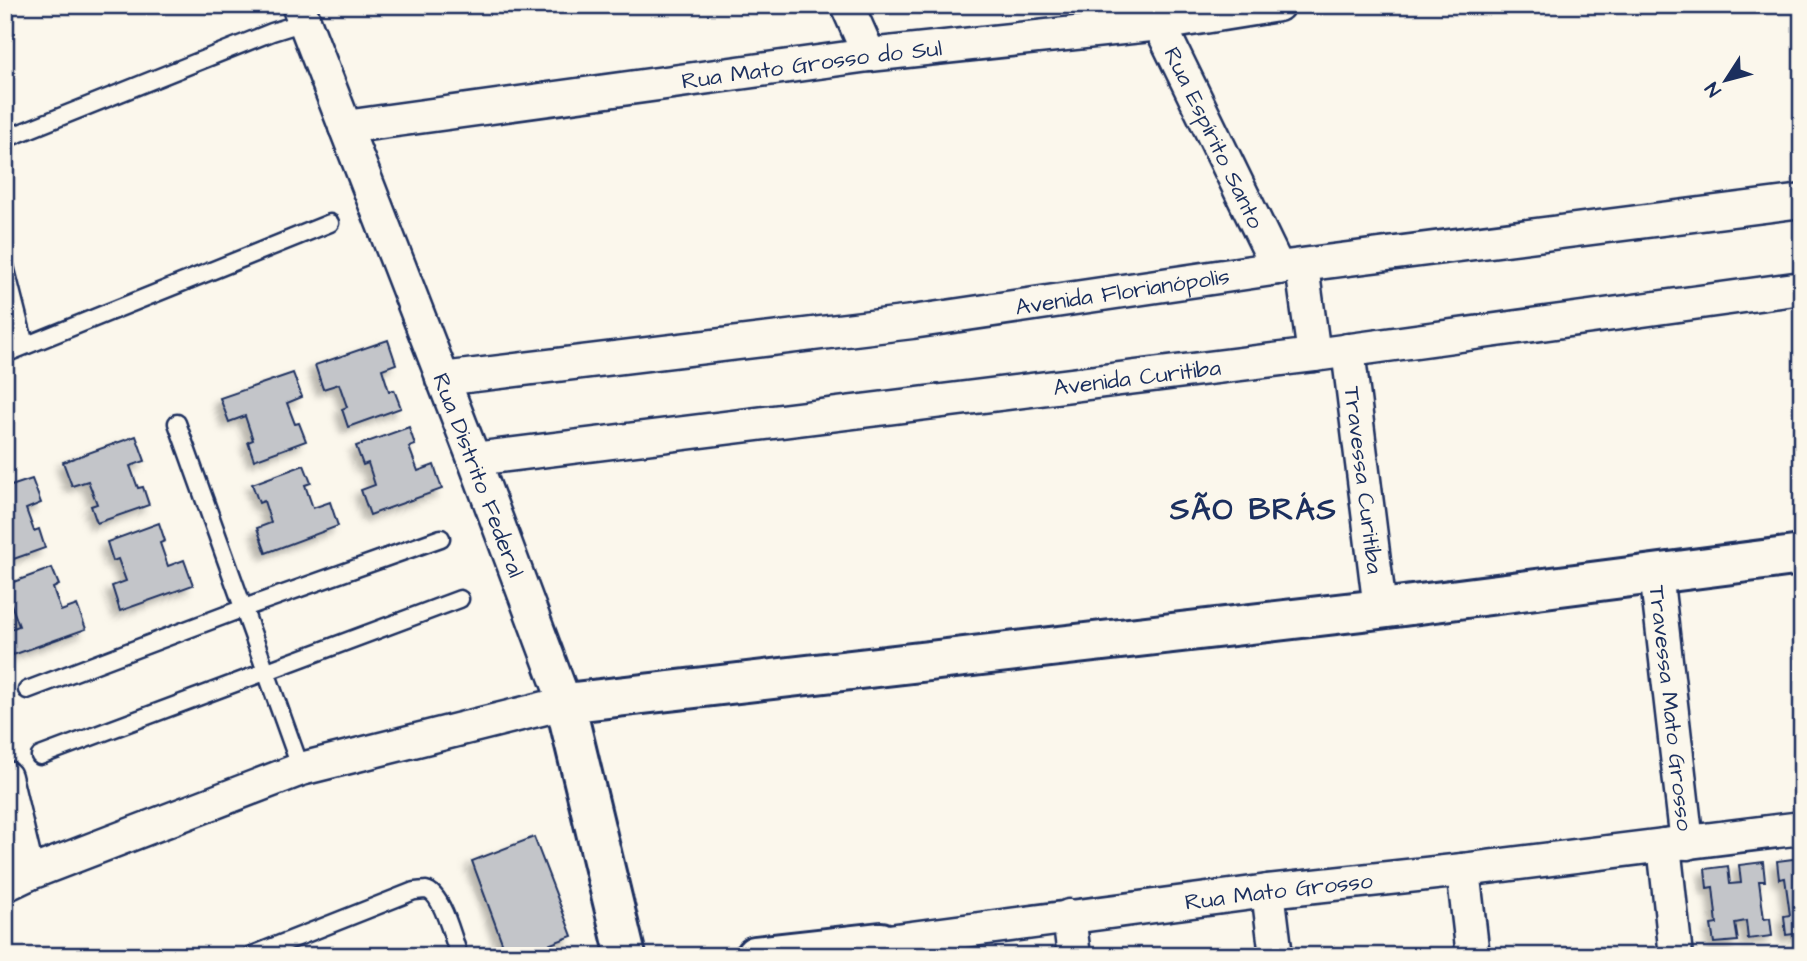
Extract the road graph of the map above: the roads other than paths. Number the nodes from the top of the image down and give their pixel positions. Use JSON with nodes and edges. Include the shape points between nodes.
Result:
{"nodes":[{"id":1,"x":847,"y":5,"type":"edge"},
{"id":2,"x":1278,"y":5,"type":"edge"},
{"id":3,"x":301,"y":14,"type":"edge"},
{"id":4,"x":1155,"y":15,"type":"edge"},
{"id":5,"x":869,"y":55,"type":"junction"},
{"id":6,"x":345,"y":127,"type":"junction"},
{"id":7,"x":5,"y":139,"type":"edge"},
{"id":8,"x":1802,"y":201,"type":"edge"},
{"id":9,"x":330,"y":223,"type":"dead end"},
{"id":10,"x":5,"y":266,"type":"edge"},
{"id":11,"x":1290,"y":268,"type":"junction"},
{"id":12,"x":1802,"y":288,"type":"edge"},
{"id":13,"x":26,"y":345,"type":"junction"},
{"id":14,"x":1348,"y":350,"type":"junction"},
{"id":15,"x":5,"y":354,"type":"edge"},
{"id":16,"x":1314,"y":355,"type":"junction"},
{"id":17,"x":442,"y":379,"type":"junction"},
{"id":18,"x":177,"y":423,"type":"dead end"},
{"id":19,"x":474,"y":459,"type":"junction"},
{"id":20,"x":442,"y":538,"type":"dead end"},
{"id":21,"x":1802,"y":555,"type":"edge"},
{"id":22,"x":1656,"y":573,"type":"junction"},
{"id":23,"x":460,"y":599,"type":"dead end"},
{"id":24,"x":244,"y":608,"type":"junction"},
{"id":25,"x":1380,"y":609,"type":"junction"},
{"id":26,"x":267,"y":672,"type":"junction"},
{"id":27,"x":27,"y":690,"type":"dead end"},
{"id":28,"x":565,"y":703,"type":"junction"},
{"id":29,"x":40,"y":756,"type":"dead end"},
{"id":30,"x":302,"y":769,"type":"junction"},
{"id":31,"x":5,"y":777,"type":"edge"},
{"id":32,"x":1802,"y":828,"type":"edge"},
{"id":33,"x":1676,"y":844,"type":"junction"},
{"id":34,"x":1463,"y":870,"type":"junction"},
{"id":35,"x":17,"y":880,"type":"edge"},
{"id":36,"x":1268,"y":891,"type":"junction"},
{"id":37,"x":1069,"y":916,"type":"junction"},
{"id":38,"x":881,"y":949,"type":"edge"},
{"id":39,"x":250,"y":956,"type":"edge"},
{"id":40,"x":459,"y":956,"type":"edge"},
{"id":41,"x":626,"y":956,"type":"edge"},
{"id":42,"x":755,"y":956,"type":"edge"},
{"id":43,"x":1074,"y":956,"type":"edge"},
{"id":44,"x":1276,"y":956,"type":"edge"},
{"id":45,"x":1474,"y":956,"type":"edge"},
{"id":46,"x":1676,"y":956,"type":"edge"}],
"edges":[{"from":1,"to":5,"type":"street"},
{"from":2,"to":4,"type":"street","name":"Rua Mato Grosso do Sul"},
{"from":3,"to":6,"type":"street","name":"Rua Distrito Federal"},
{"from":3,"to":7,"type":"lane","via":[[272,32]]},
{"from":4,"to":5,"type":"street","name":"Rua Mato Grosso do Sul"},
{"from":4,"to":11,"type":"street","name":"Rua Espírito Santo"},
{"from":5,"to":6,"type":"street","name":"Rua Mato Grosso do Sul"},
{"from":6,"to":17,"type":"street","name":"Rua Distrito Federal"},
{"from":8,"to":11,"type":"street","name":"Avenida Florianópolis"},
{"from":9,"to":13,"type":"lane"},
{"from":10,"to":13,"type":"lane"},
{"from":11,"to":16,"type":"street","name":"Rua Espírito Santo"},
{"from":11,"to":17,"type":"street","name":"Avenida Florianópolis","via":[[912,322]]},
{"from":12,"to":14,"type":"street","name":"Avenida Curitiba"},
{"from":13,"to":15,"type":"lane"},
{"from":14,"to":16,"type":"street","name":"Avenida Curitiba"},
{"from":14,"to":25,"type":"street","name":"Travessa Curitiba"},
{"from":16,"to":19,"type":"street","name":"Avenida Curitiba"},
{"from":17,"to":19,"type":"street","name":"Rua Distrito Federal"},
{"from":18,"to":24,"type":"lane"},
{"from":19,"to":28,"type":"street","name":"Rua Distrito Federal"},
{"from":20,"to":24,"type":"lane"},
{"from":21,"to":22,"type":"street"},
{"from":22,"to":25,"type":"street"},
{"from":22,"to":33,"type":"street","name":"Travessa Mato Grosso"},
{"from":23,"to":26,"type":"lane"},
{"from":24,"to":26,"type":"lane"},
{"from":24,"to":27,"type":"lane"},
{"from":25,"to":28,"type":"street"},
{"from":26,"to":29,"type":"lane"},
{"from":26,"to":30,"type":"lane"},
{"from":28,"to":30,"type":"street"},
{"from":28,"to":41,"type":"street","name":"Rua Distrito Federal"},
{"from":30,"to":35,"type":"street"},
{"from":31,"to":35,"type":"street"},
{"from":32,"to":33,"type":"street","name":"Rua Mato Grosso"},
{"from":33,"to":34,"type":"street","name":"Rua Mato Grosso"},
{"from":33,"to":46,"type":"street","name":"Travessa Mato Grosso"},
{"from":34,"to":36,"type":"street","name":"Rua Mato Grosso"},
{"from":34,"to":45,"type":"street"},
{"from":36,"to":37,"type":"street","name":"Rua Mato Grosso"},
{"from":36,"to":44,"type":"street"},
{"from":37,"to":38,"type":"street","name":"Rua Mato Grosso"},
{"from":37,"to":43,"type":"street"},
{"from":38,"to":42,"type":"street","name":"Rua Mato Grosso"},
{"from":39,"to":40,"type":"lane","via":[[425,890],[439,902]]}]}
